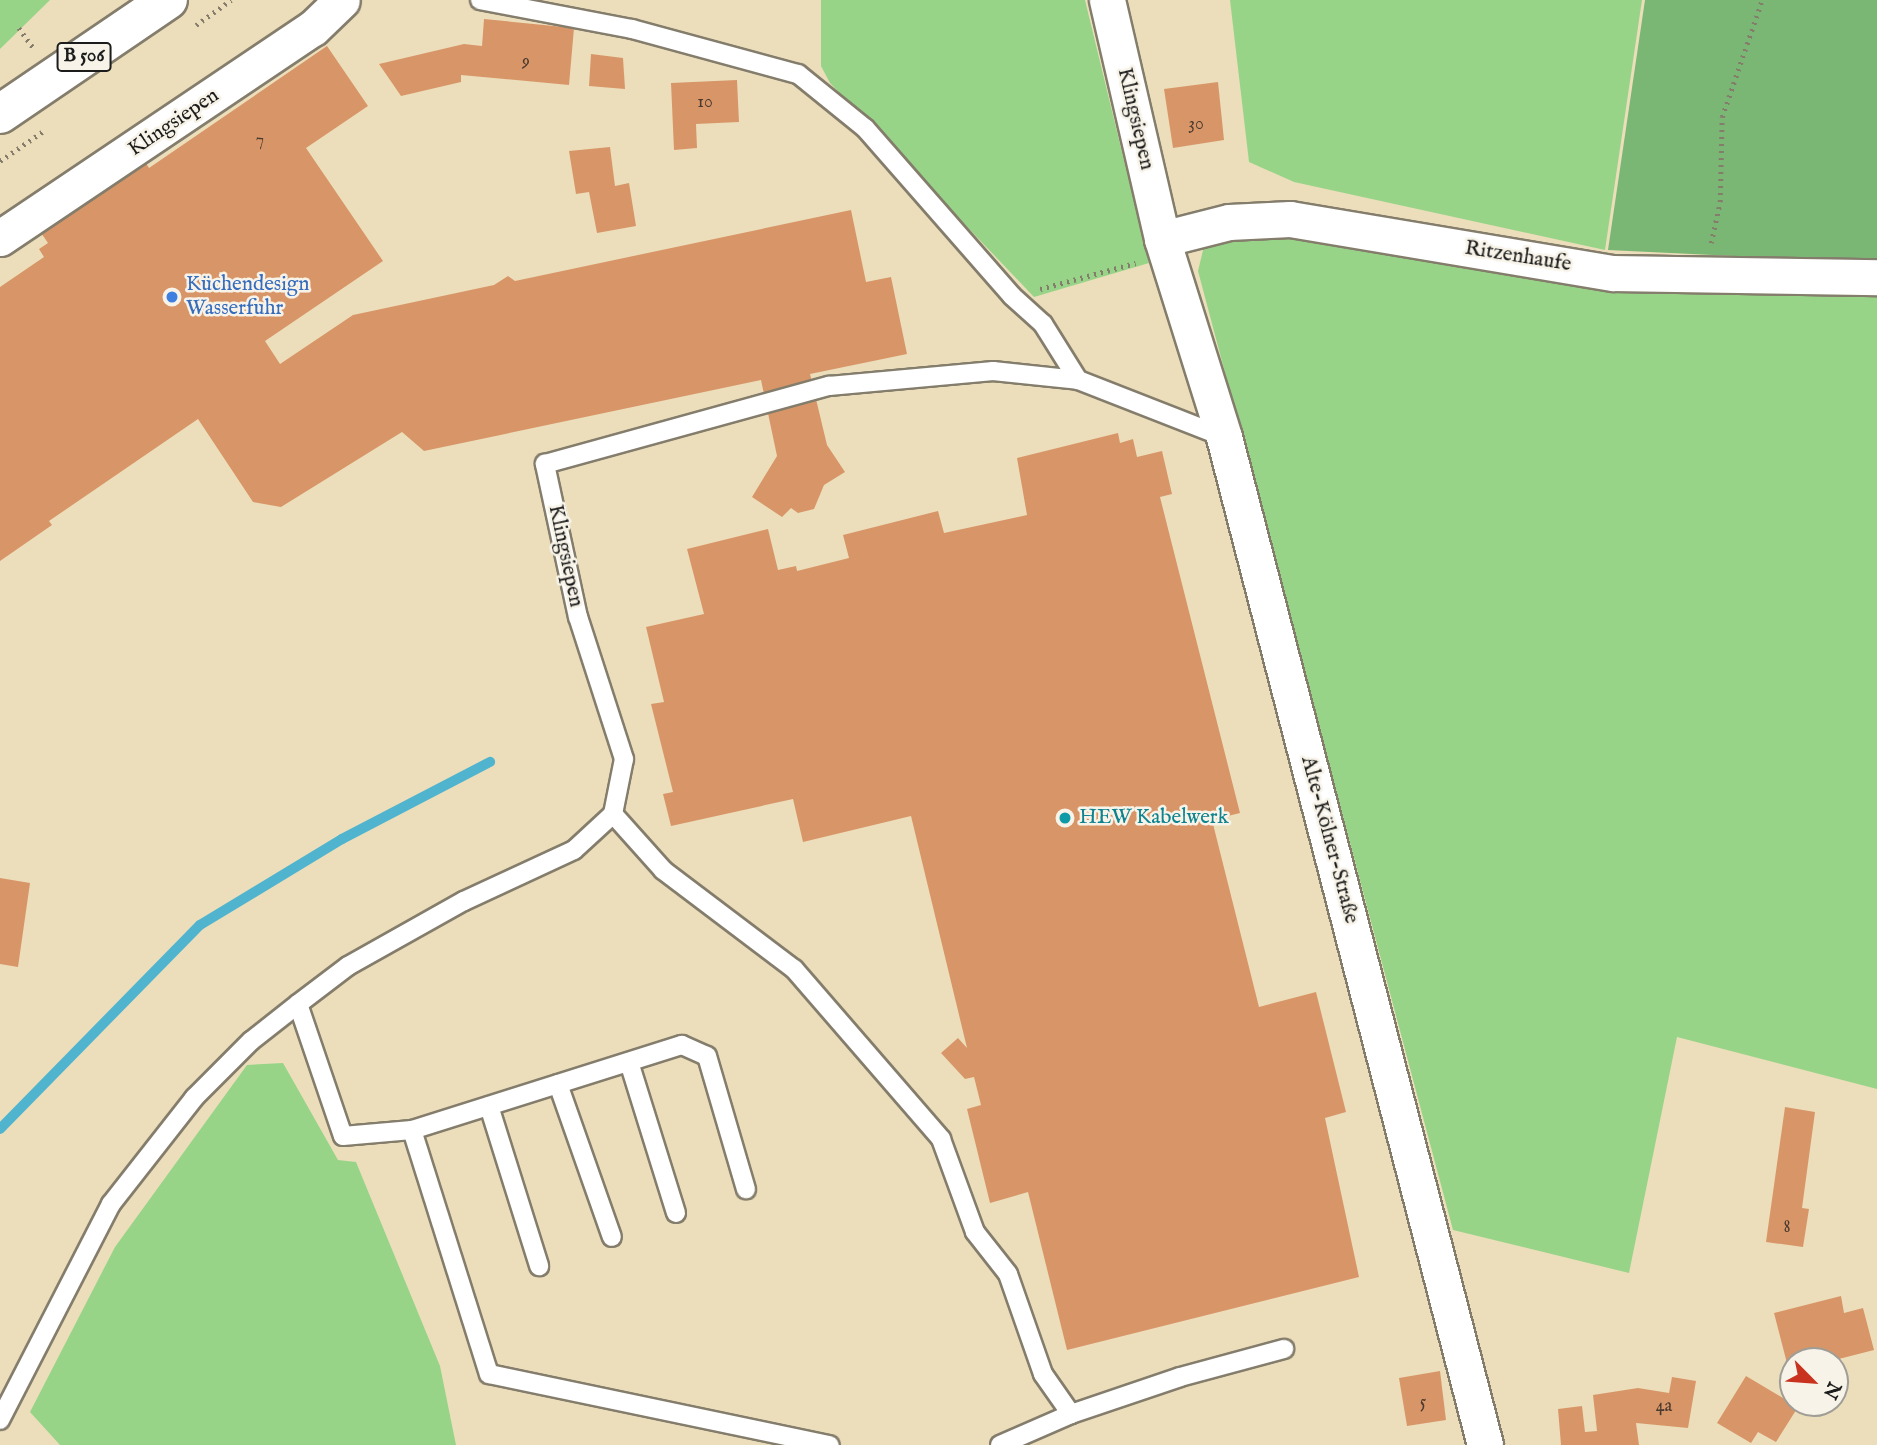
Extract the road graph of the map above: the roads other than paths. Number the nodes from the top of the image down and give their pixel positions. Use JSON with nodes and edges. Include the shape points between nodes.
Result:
{"nodes":[{"id":1,"x":168,"y":0,"type":"edge"},
{"id":2,"x":342,"y":0,"type":"edge"},
{"id":3,"x":480,"y":0,"type":"edge"},
{"id":4,"x":1107,"y":0,"type":"edge"},
{"id":5,"x":0,"y":114,"type":"edge"},
{"id":6,"x":0,"y":238,"type":"edge"},
{"id":7,"x":1165,"y":247,"type":"junction"},
{"id":8,"x":1877,"y":276,"type":"edge"},
{"id":9,"x":1078,"y":380,"type":"junction"},
{"id":10,"x":1224,"y":437,"type":"junction"},
{"id":11,"x":613,"y":814,"type":"junction"},
{"id":12,"x":298,"y":1004,"type":"junction"},
{"id":13,"x":629,"y":1062,"type":"junction"},
{"id":14,"x":558,"y":1084,"type":"junction"},
{"id":15,"x":489,"y":1106,"type":"junction"},
{"id":16,"x":412,"y":1130,"type":"junction"},
{"id":17,"x":746,"y":1189,"type":"dead end"},
{"id":18,"x":676,"y":1213,"type":"dead end"},
{"id":19,"x":611,"y":1237,"type":"dead end"},
{"id":20,"x":539,"y":1266,"type":"dead end"},
{"id":21,"x":1284,"y":1349,"type":"dead end"},
{"id":22,"x":1072,"y":1414,"type":"junction"},
{"id":23,"x":0,"y":1420,"type":"edge"},
{"id":24,"x":830,"y":1445,"type":"edge"},
{"id":25,"x":1000,"y":1445,"type":"edge"},
{"id":26,"x":1485,"y":1445,"type":"edge"}],
"edges":[{"from":1,"to":5,"type":"main road","number":"B 506"},
{"from":2,"to":6,"type":"street","name":"Klingsiepen","via":[[313,28]]},
{"from":3,"to":9,"type":"lane","via":[[632,29],[798,74],[865,128],[1012,296],[1043,324]]},
{"from":4,"to":7,"type":"street","name":"Klingsiepen"},
{"from":7,"to":8,"type":"street","name":"Ritzenhaufe","via":[[1229,222],[1290,219],[1614,273]]},
{"from":7,"to":10,"type":"street","name":"Alte-Kölner-Straße"},
{"from":9,"to":10,"type":"lane","name":"Klingsiepen"},
{"from":9,"to":11,"type":"lane","name":"Klingsiepen","via":[[993,371],[829,386],[545,464],[578,617],[624,759]]},
{"from":10,"to":26,"type":"street","name":"Alte-Kölner-Straße"},
{"from":11,"to":12,"type":"lane","via":[[574,849],[464,901],[360,960]]},
{"from":11,"to":22,"type":"lane","via":[[663,870],[794,969],[941,1139],[975,1232],[1008,1274],[1043,1374]]},
{"from":12,"to":16,"type":"lane","via":[[343,1136]]},
{"from":12,"to":23,"type":"lane","via":[[251,1041],[194,1098],[111,1204]]},
{"from":13,"to":14,"type":"lane"},
{"from":13,"to":17,"type":"lane","via":[[682,1045],[707,1056]]},
{"from":13,"to":18,"type":"lane"},
{"from":14,"to":15,"type":"lane"},
{"from":14,"to":19,"type":"lane"},
{"from":15,"to":16,"type":"lane"},
{"from":15,"to":20,"type":"lane"},
{"from":16,"to":24,"type":"lane","via":[[489,1374]]},
{"from":21,"to":22,"type":"lane","via":[[1180,1377]]},
{"from":22,"to":25,"type":"lane"}]}
